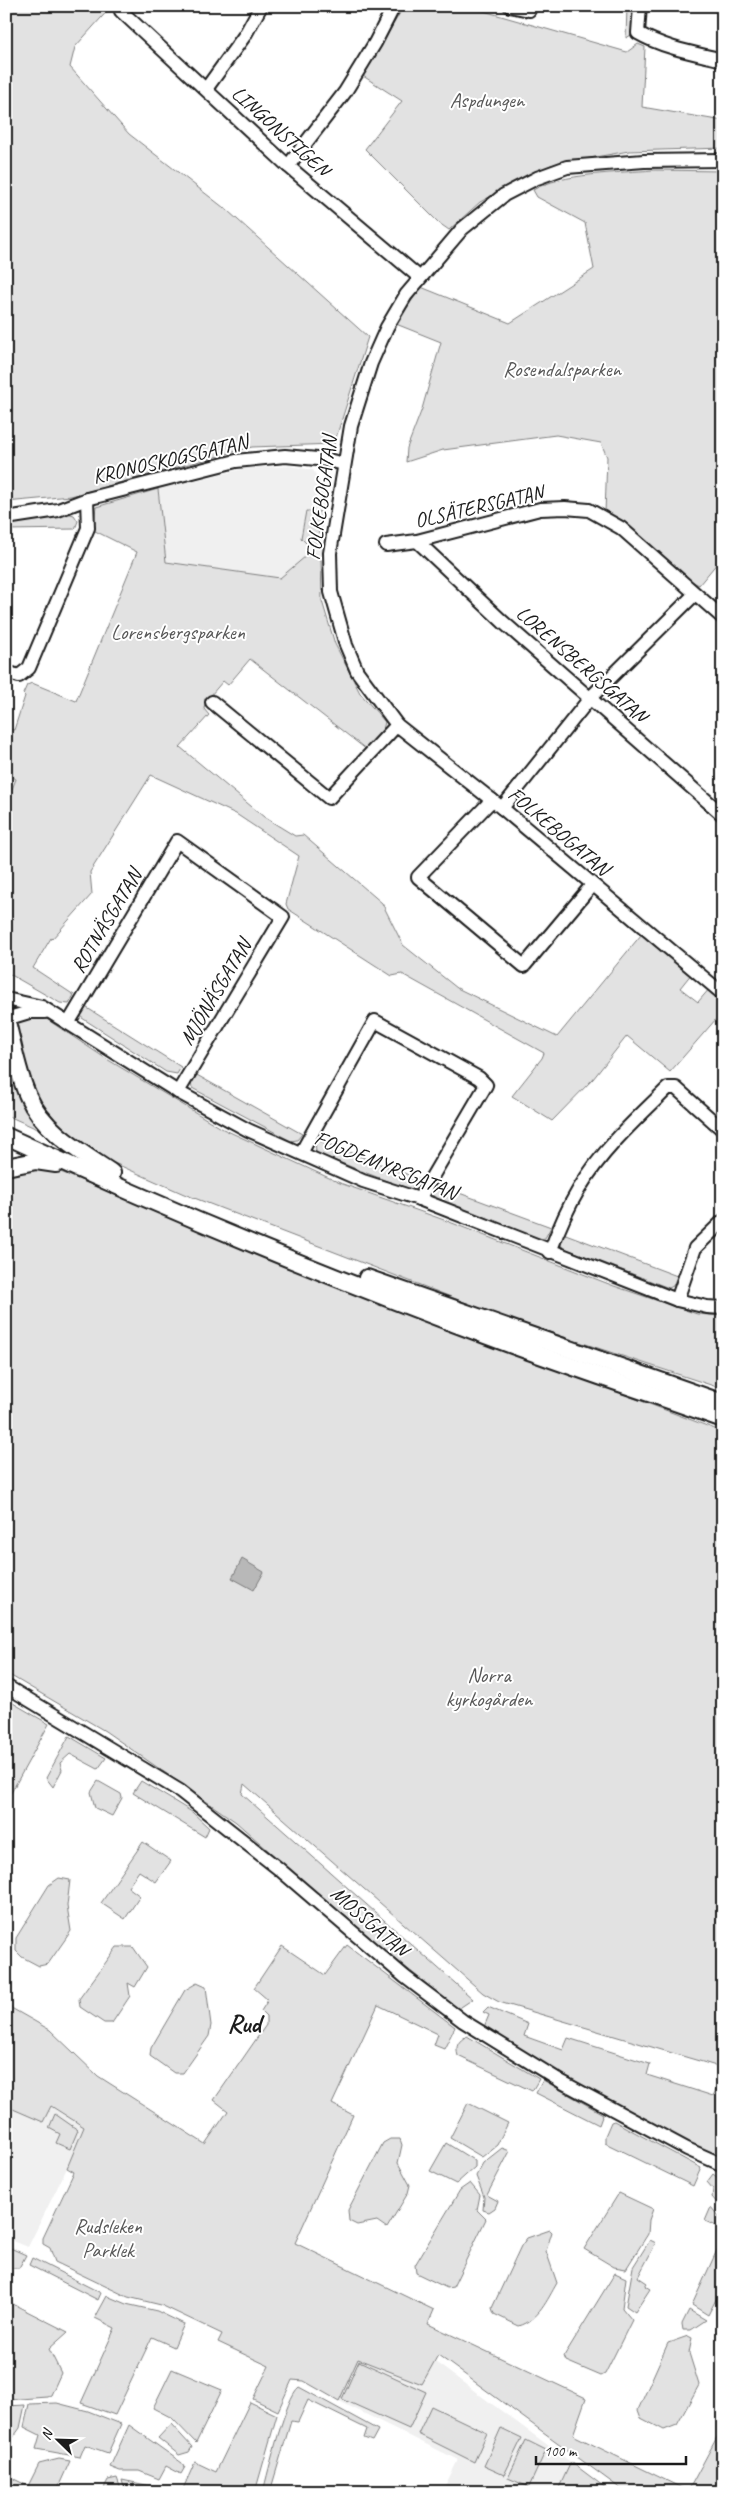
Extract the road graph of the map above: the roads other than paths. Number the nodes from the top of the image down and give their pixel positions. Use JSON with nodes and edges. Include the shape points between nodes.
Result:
{"nodes":[{"id":1,"x":261,"y":6,"type":"edge"},
{"id":2,"x":394,"y":6,"type":"edge"},
{"id":3,"x":510,"y":6,"type":"edge"},
{"id":4,"x":640,"y":6,"type":"edge"},
{"id":5,"x":122,"y":8,"type":"edge"},
{"id":6,"x":530,"y":8,"type":"edge"},
{"id":7,"x":723,"y":60,"type":"edge"},
{"id":8,"x":206,"y":89,"type":"junction"},
{"id":9,"x":723,"y":160,"type":"edge"},
{"id":10,"x":288,"y":166,"type":"junction"},
{"id":11,"x":419,"y":278,"type":"junction"},
{"id":12,"x":344,"y":464,"type":"junction"},
{"id":13,"x":87,"y":499,"type":"junction"},
{"id":14,"x":6,"y":518,"type":"edge"},
{"id":15,"x":418,"y":542,"type":"junction"},
{"id":16,"x":386,"y":545,"type":"dead end"},
{"id":17,"x":695,"y":594,"type":"junction"},
{"id":18,"x":723,"y":618,"type":"edge"},
{"id":19,"x":6,"y":672,"type":"edge"},
{"id":20,"x":591,"y":697,"type":"junction"},
{"id":21,"x":212,"y":702,"type":"dead end"},
{"id":22,"x":397,"y":725,"type":"junction"},
{"id":23,"x":497,"y":804,"type":"junction"},
{"id":24,"x":723,"y":815,"type":"edge"},
{"id":25,"x":177,"y":841,"type":"joint"},
{"id":26,"x":592,"y":885,"type":"junction"},
{"id":27,"x":723,"y":994,"type":"edge"},
{"id":28,"x":6,"y":999,"type":"edge"},
{"id":29,"x":55,"y":1014,"type":"junction"},
{"id":30,"x":6,"y":1018,"type":"edge"},
{"id":31,"x":69,"y":1022,"type":"junction"},
{"id":32,"x":178,"y":1092,"type":"junction"},
{"id":33,"x":6,"y":1127,"type":"edge"},
{"id":34,"x":723,"y":1130,"type":"edge"},
{"id":35,"x":6,"y":1136,"type":"edge"},
{"id":36,"x":301,"y":1153,"type":"junction"},
{"id":37,"x":72,"y":1166,"type":"junction"},
{"id":38,"x":6,"y":1168,"type":"edge"},
{"id":39,"x":112,"y":1173,"type":"junction"},
{"id":40,"x":419,"y":1199,"type":"junction"},
{"id":41,"x":723,"y":1222,"type":"edge"},
{"id":42,"x":550,"y":1252,"type":"junction"},
{"id":43,"x":678,"y":1300,"type":"junction"},
{"id":44,"x":723,"y":1308,"type":"edge"},
{"id":45,"x":723,"y":1403,"type":"edge"},
{"id":46,"x":723,"y":1419,"type":"edge"},
{"id":47,"x":6,"y":1686,"type":"edge"},
{"id":48,"x":723,"y":2165,"type":"edge"}],
"edges":[{"from":1,"to":8,"type":"street","via":[[245,35]]},
{"from":2,"to":10,"type":"street","via":[[346,92]]},
{"from":3,"to":6,"type":"street"},
{"from":4,"to":7,"type":"street","via":[[638,33],[667,46]]},
{"from":5,"to":8,"type":"street","name":"LINGONSTIGEN"},
{"from":8,"to":10,"type":"street","name":"LINGONSTIGEN"},
{"from":9,"to":11,"type":"street","name":"FOLKEBOGATAN","via":[[594,164],[567,167],[537,178],[504,195],[462,229]]},
{"from":10,"to":11,"type":"street","name":"LINGONSTIGEN"},
{"from":11,"to":12,"type":"street","name":"FOLKEBOGATAN","via":[[387,327],[370,363],[351,426]]},
{"from":12,"to":13,"type":"street","name":"KRONOSKOGSGATAN","via":[[285,456],[236,461]]},
{"from":12,"to":22,"type":"street","name":"FOLKEBOGATAN","via":[[330,553],[331,592],[357,671]]},
{"from":13,"to":14,"type":"street","name":"KRONOSKOGSGATAN","via":[[58,510]]},
{"from":13,"to":19,"type":"street","via":[[88,528],[29,668],[19,676]]},
{"from":15,"to":16,"type":"street","name":"OLSÄTERSGATAN"},
{"from":15,"to":17,"type":"street","name":"OLSÄTERSGATAN","via":[[540,509],[589,510],[621,528]]},
{"from":15,"to":20,"type":"street","name":"LORENSBERGSGATAN","via":[[503,622]]},
{"from":17,"to":18,"type":"street","name":"OLSÄTERSGATAN"},
{"from":17,"to":20,"type":"street"},
{"from":20,"to":23,"type":"street"},
{"from":20,"to":24,"type":"street","name":"LORENSBERGSGATAN"},
{"from":21,"to":22,"type":"street","via":[[329,798]]},
{"from":22,"to":23,"type":"street","name":"FOLKEBOGATAN"},
{"from":23,"to":26,"type":"street","name":"FOLKEBOGATAN"},
{"from":23,"to":26,"type":"street","via":[[418,877],[524,966]]},
{"from":25,"to":31,"type":"street","name":"ROTNÄSGATAN"},
{"from":25,"to":32,"type":"street","name":"MJÖNÄSGATAN","via":[[283,916]]},
{"from":26,"to":27,"type":"street","name":"FOLKEBOGATAN"},
{"from":28,"to":29,"type":"street","name":"FOGDEMYRSGATAN","via":[[34,1004]]},
{"from":29,"to":30,"type":"street","name":"FOGDEMYRSGATAN","via":[[29,1012]]},
{"from":29,"to":31,"type":"street","name":"FOGDEMYRSGATAN"},
{"from":30,"to":39,"type":"main road","via":[[18,1069],[33,1106],[55,1132]]},
{"from":31,"to":32,"type":"street","name":"FOGDEMYRSGATAN"},
{"from":32,"to":36,"type":"street","name":"FOGDEMYRSGATAN","via":[[248,1130]]},
{"from":33,"to":39,"type":"main road"},
{"from":34,"to":42,"type":"street","via":[[671,1086],[598,1161],[579,1188]]},
{"from":35,"to":37,"type":"main road"},
{"from":36,"to":40,"type":"street","name":"FOGDEMYRSGATAN","via":[[363,1181]]},
{"from":36,"to":40,"type":"street","via":[[375,1021],[486,1084]]},
{"from":37,"to":38,"type":"main road","via":[[36,1161]]},
{"from":37,"to":46,"type":"main road","via":[[205,1225],[496,1340]]},
{"from":39,"to":45,"type":"main road","via":[[334,1266]]},
{"from":40,"to":42,"type":"street","name":"FOGDEMYRSGATAN"},
{"from":41,"to":43,"type":"street","via":[[696,1248]]},
{"from":42,"to":43,"type":"street","name":"FOGDEMYRSGATAN"},
{"from":43,"to":44,"type":"street","name":"FOGDEMYRSGATAN","via":[[707,1308]]},
{"from":47,"to":48,"type":"street","name":"MOSSGATAN","via":[[180,1791],[463,2021],[562,2082]]}]}
